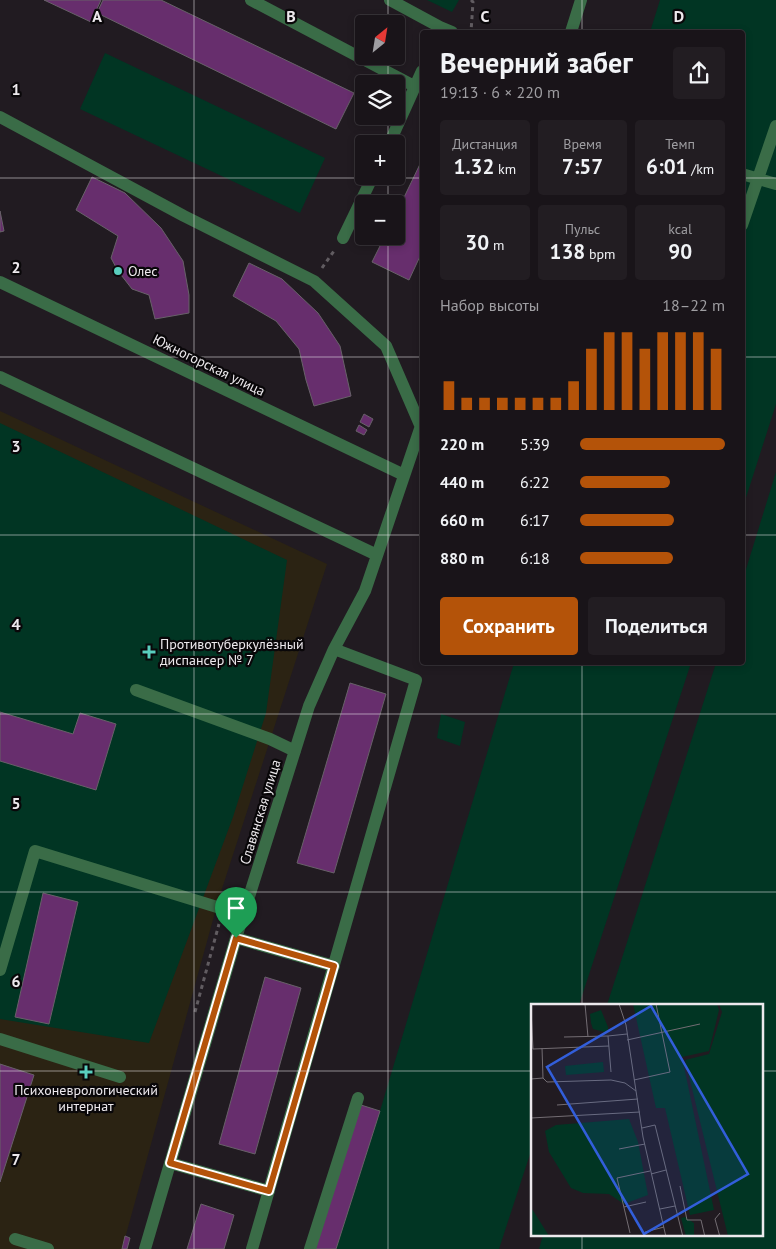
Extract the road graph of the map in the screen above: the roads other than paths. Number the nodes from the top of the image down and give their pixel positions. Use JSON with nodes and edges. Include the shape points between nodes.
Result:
{"nodes":[{"id":1,"x":252,"y":0,"type":"edge"},
{"id":2,"x":390,"y":0,"type":"edge"},
{"id":3,"x":581,"y":0,"type":"edge"},
{"id":4,"x":441,"y":30,"type":"edge"},
{"id":5,"x":572,"y":30,"type":"edge"},
{"id":6,"x":420,"y":76,"type":"edge"},
{"id":7,"x":416,"y":87,"type":"junction"},
{"id":8,"x":0,"y":117,"type":"edge"},
{"id":9,"x":776,"y":126,"type":"edge"},
{"id":10,"x":393,"y":135,"type":"edge"},
{"id":11,"x":745,"y":175,"type":"edge"},
{"id":12,"x":759,"y":179,"type":"junction"},
{"id":13,"x":776,"y":184,"type":"edge"},
{"id":14,"x":369,"y":185,"type":"edge"},
{"id":15,"x":745,"y":217,"type":"edge"},
{"id":16,"x":343,"y":238,"type":"road end"},
{"id":17,"x":0,"y":282,"type":"edge"},
{"id":18,"x":0,"y":377,"type":"edge"},
{"id":19,"x":420,"y":421,"type":"edge"},
{"id":20,"x":420,"y":431,"type":"edge"},
{"id":21,"x":404,"y":475,"type":"junction"},
{"id":22,"x":377,"y":555,"type":"junction"},
{"id":23,"x":334,"y":650,"type":"junction"},
{"id":24,"x":136,"y":690,"type":"dead end"},
{"id":25,"x":295,"y":751,"type":"junction"},
{"id":26,"x":243,"y":916,"type":"junction"},
{"id":27,"x":236,"y":938,"type":"junction"},
{"id":28,"x":334,"y":966,"type":"junction"},
{"id":29,"x":0,"y":970,"type":"edge"},
{"id":30,"x":0,"y":1039,"type":"edge"},
{"id":31,"x":120,"y":1077,"type":"dead end"},
{"id":32,"x":358,"y":1098,"type":"dead end"},
{"id":33,"x":170,"y":1163,"type":"junction"},
{"id":34,"x":269,"y":1191,"type":"junction"},
{"id":35,"x":15,"y":1239,"type":"dead end"},
{"id":36,"x":48,"y":1249,"type":"edge"},
{"id":37,"x":145,"y":1249,"type":"edge"},
{"id":38,"x":252,"y":1249,"type":"edge"},
{"id":39,"x":310,"y":1249,"type":"edge"}],
"edges":[{"from":1,"to":7,"type":"street"},
{"from":2,"to":4,"type":"street"},
{"from":3,"to":5,"type":"street"},
{"from":6,"to":7,"type":"street"},
{"from":7,"to":10,"type":"street"},
{"from":8,"to":19,"type":"street","via":[[184,216],[314,281],[386,346]]},
{"from":9,"to":12,"type":"street"},
{"from":11,"to":12,"type":"street"},
{"from":12,"to":13,"type":"street"},
{"from":12,"to":15,"type":"street"},
{"from":14,"to":16,"type":"street"},
{"from":17,"to":21,"type":"street","name":"Южногорская улица"},
{"from":18,"to":22,"type":"street"},
{"from":20,"to":21,"type":"street","name":"Славянская улица"},
{"from":21,"to":22,"type":"street","name":"Славянская улица"},
{"from":22,"to":23,"type":"street","name":"Славянская улица","via":[[365,591]]},
{"from":23,"to":25,"type":"street","name":"Славянская улица","via":[[309,706]]},
{"from":23,"to":28,"type":"street","via":[[416,680]]},
{"from":24,"to":25,"type":"street"},
{"from":25,"to":26,"type":"street","name":"Славянская улица"},
{"from":26,"to":27,"type":"street","name":"Славянская улица"},
{"from":26,"to":29,"type":"street","via":[[36,851]]},
{"from":27,"to":28,"type":"street"},
{"from":27,"to":33,"type":"street","name":"Славянская улица"},
{"from":28,"to":34,"type":"street"},
{"from":30,"to":31,"type":"street"},
{"from":32,"to":39,"type":"street"},
{"from":33,"to":34,"type":"street"},
{"from":33,"to":37,"type":"street","name":"Славянская улица"},
{"from":34,"to":38,"type":"street"},
{"from":35,"to":36,"type":"street"}]}
